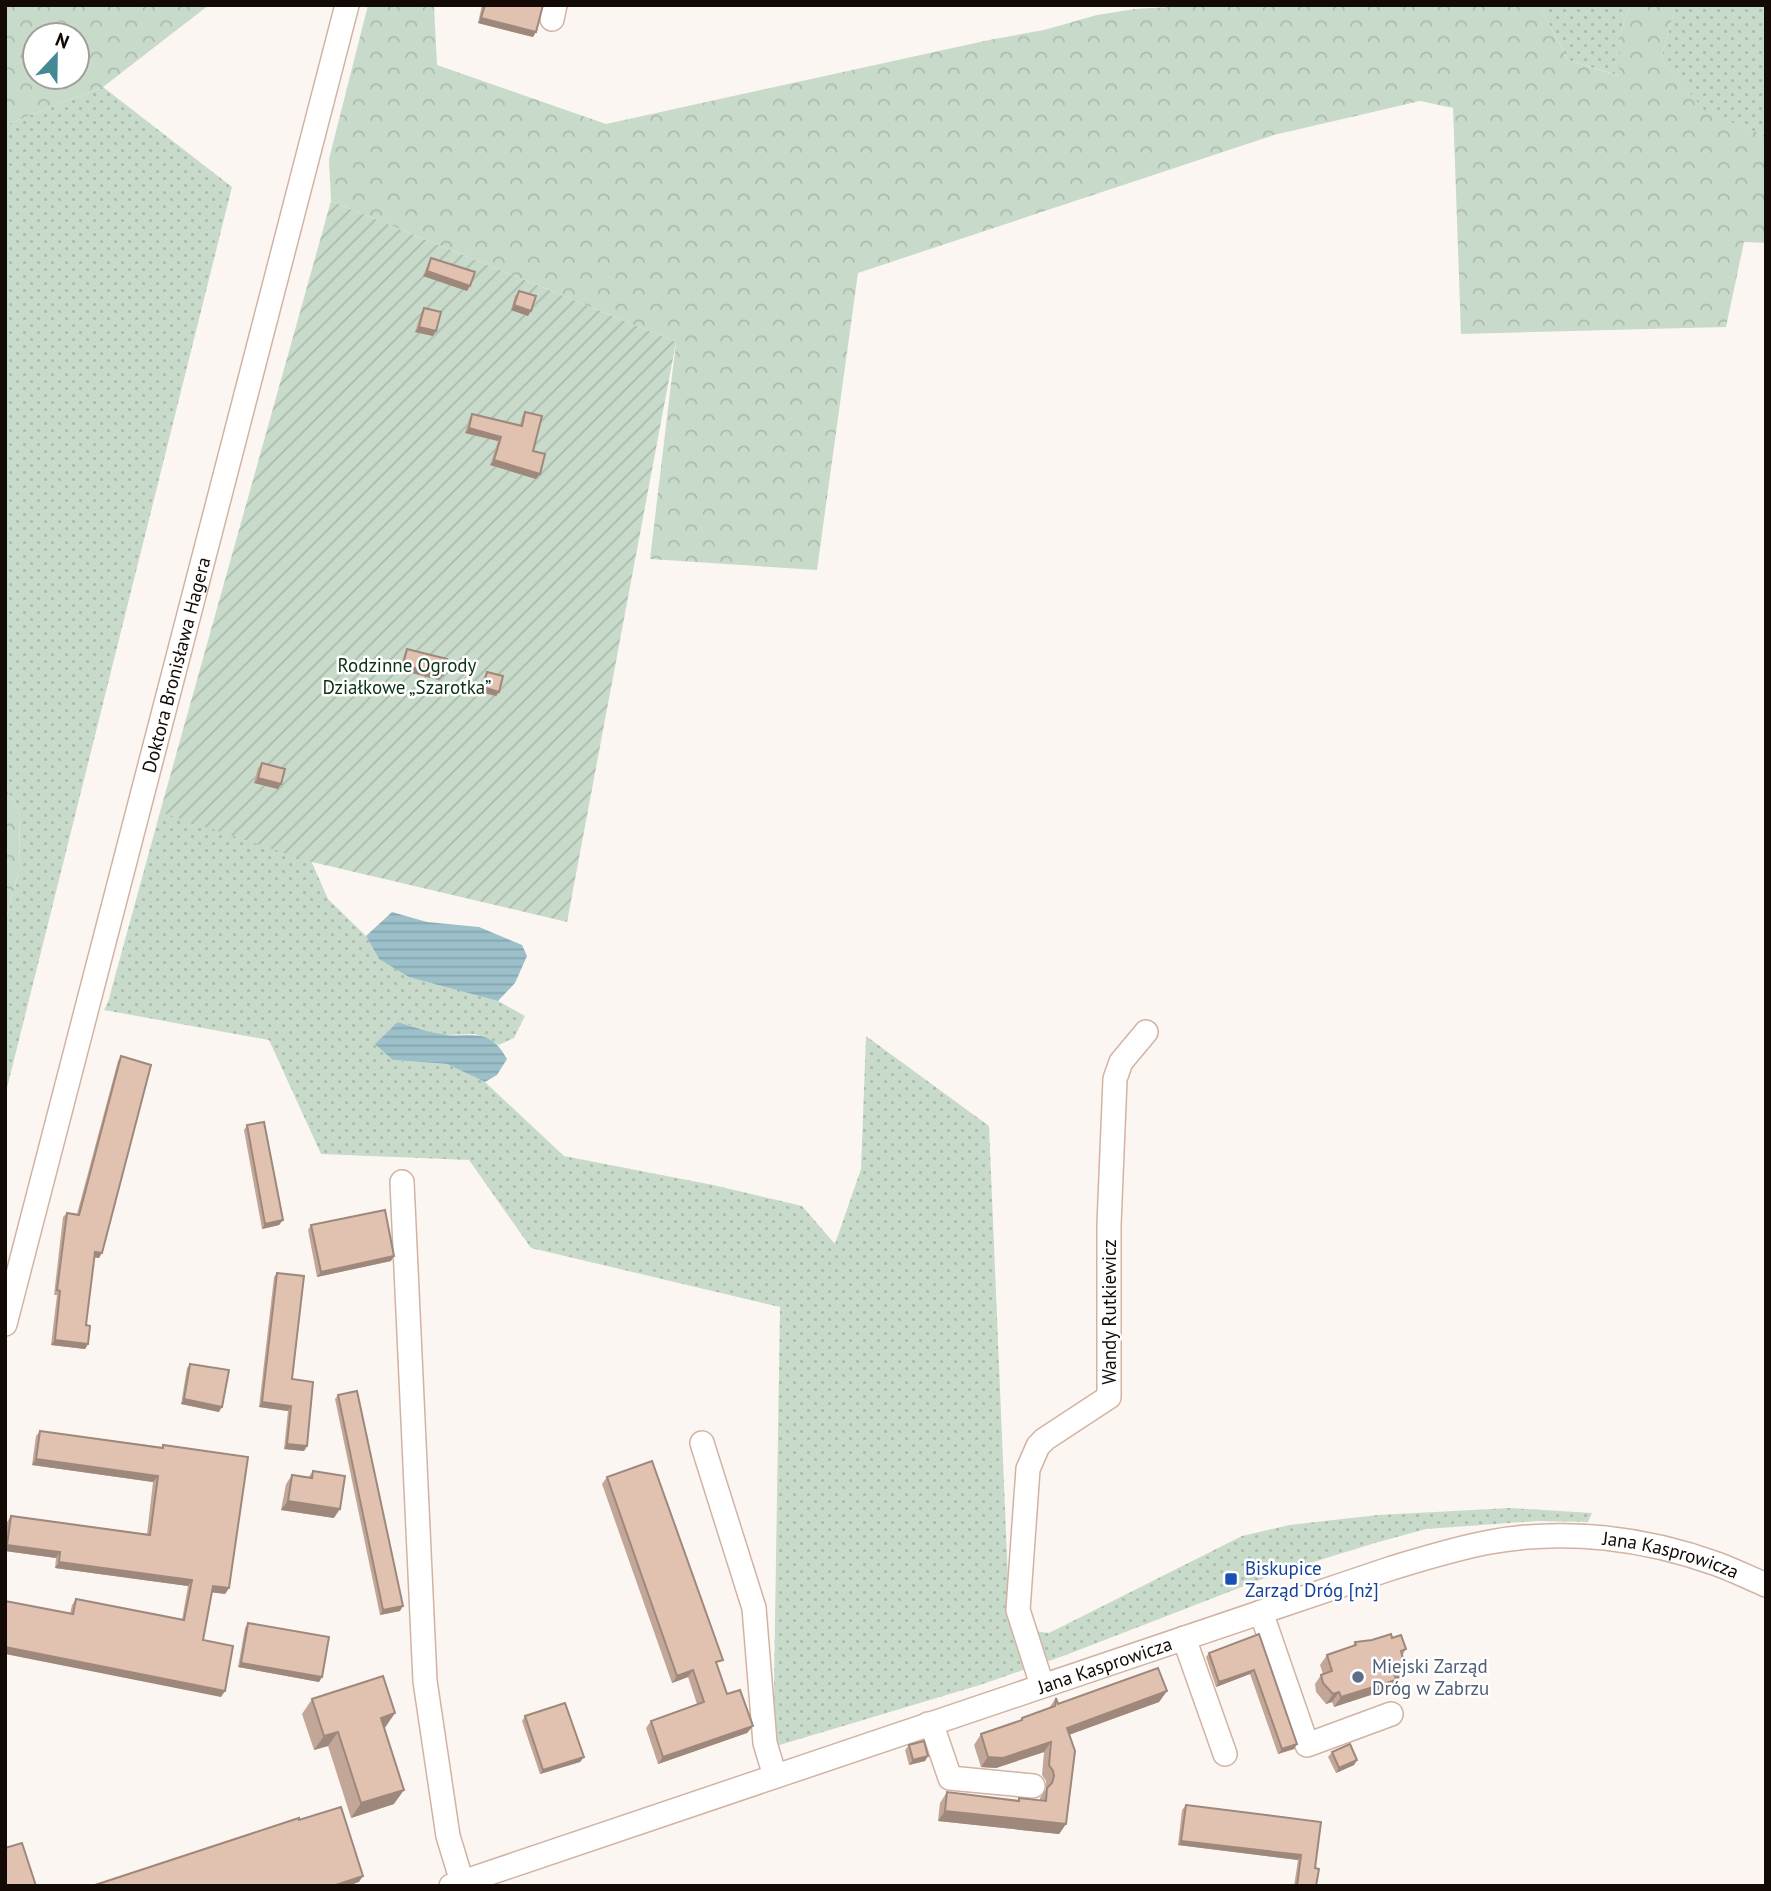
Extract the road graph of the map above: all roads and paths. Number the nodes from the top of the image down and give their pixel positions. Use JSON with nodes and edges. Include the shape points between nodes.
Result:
{"nodes":[{"id":1,"x":347,"y":5,"type":"edge"},
{"id":2,"x":1146,"y":1032,"type":"dead end"},
{"id":3,"x":402,"y":1182,"type":"dead end"},
{"id":4,"x":5,"y":1324,"type":"edge"},
{"id":5,"x":702,"y":1443,"type":"dead end"},
{"id":6,"x":1766,"y":1586,"type":"edge"},
{"id":7,"x":1261,"y":1612,"type":"junction"},
{"id":8,"x":1184,"y":1638,"type":"junction"},
{"id":9,"x":1042,"y":1685,"type":"junction"},
{"id":10,"x":1391,"y":1714,"type":"dead end"},
{"id":11,"x":928,"y":1724,"type":"junction"},
{"id":12,"x":1225,"y":1754,"type":"dead end"},
{"id":13,"x":775,"y":1776,"type":"junction"},
{"id":14,"x":1032,"y":1786,"type":"dead end"},
{"id":15,"x":457,"y":1884,"type":"edge"}],
"edges":[{"from":1,"to":4,"type":"street","name":"Doktora Bronisława Hagera"},
{"from":2,"to":9,"type":"street","name":"Wandy Rutkiewicz","via":[[1121,1062],[1115,1079],[1109,1397],[1045,1438],[1028,1469],[1018,1610]]},
{"from":3,"to":15,"type":"street","via":[[425,1681]]},
{"from":5,"to":13,"type":"street","via":[[754,1608],[765,1742]]},
{"from":6,"to":7,"type":"street","name":"Jana Kasprowicza","via":[[1718,1564],[1625,1539],[1544,1536],[1492,1541],[1438,1554]]},
{"from":7,"to":8,"type":"street","name":"Jana Kasprowicza"},
{"from":7,"to":10,"type":"street","via":[[1307,1745]]},
{"from":8,"to":9,"type":"street","name":"Jana Kasprowicza"},
{"from":8,"to":12,"type":"street"},
{"from":9,"to":11,"type":"street","name":"Jana Kasprowicza"},
{"from":11,"to":13,"type":"street","name":"Jana Kasprowicza"},
{"from":11,"to":14,"type":"street","via":[[950,1778]]},
{"from":13,"to":15,"type":"street","name":"Jana Kasprowicza"}]}
